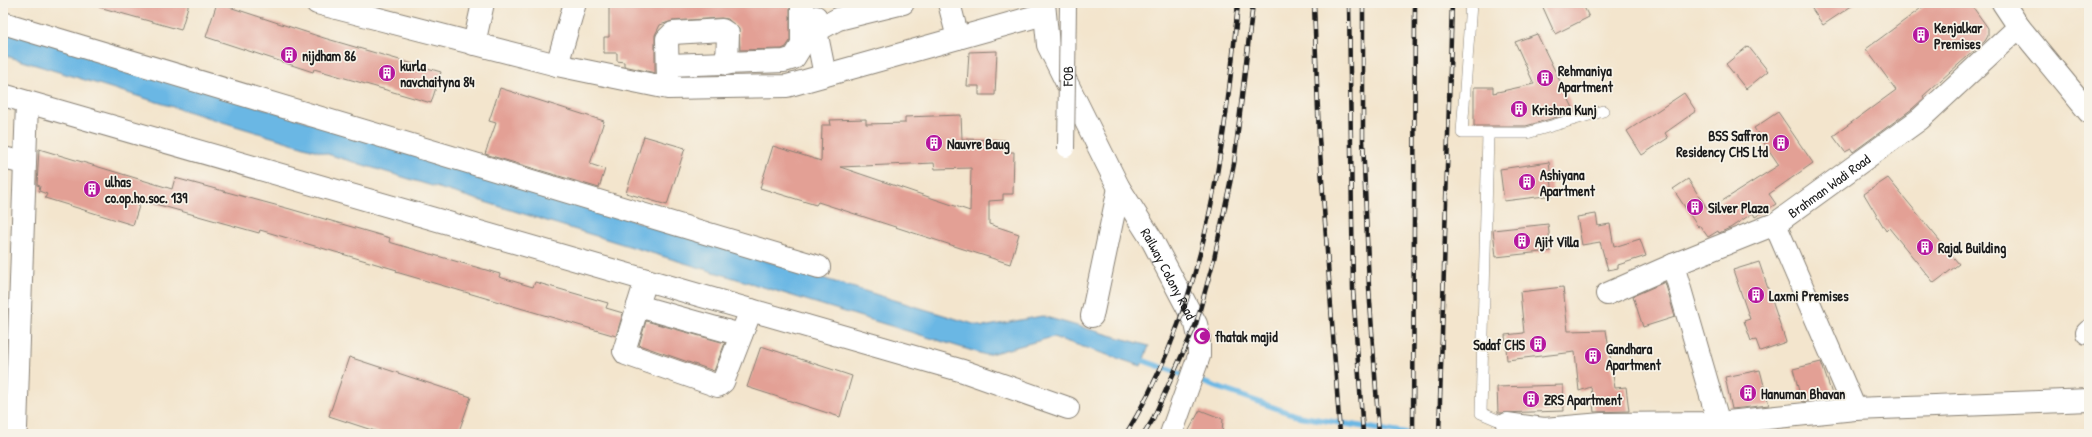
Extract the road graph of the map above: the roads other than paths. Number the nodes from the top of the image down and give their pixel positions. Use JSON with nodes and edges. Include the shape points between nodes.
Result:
{"nodes":[{"id":1,"x":483,"y":3,"type":"edge"},
{"id":2,"x":575,"y":3,"type":"edge"},
{"id":3,"x":802,"y":3,"type":"edge"},
{"id":4,"x":816,"y":3,"type":"edge"},
{"id":5,"x":903,"y":3,"type":"edge"},
{"id":6,"x":948,"y":3,"type":"edge"},
{"id":7,"x":1068,"y":3,"type":"edge"},
{"id":8,"x":1471,"y":3,"type":"edge"},
{"id":9,"x":2003,"y":3,"type":"edge"},
{"id":10,"x":328,"y":4,"type":"edge"},
{"id":11,"x":1044,"y":8,"type":"edge"},
{"id":12,"x":3,"y":23,"type":"edge"},
{"id":13,"x":2019,"y":27,"type":"junction"},
{"id":14,"x":816,"y":31,"type":"junction"},
{"id":15,"x":958,"y":38,"type":"junction"},
{"id":16,"x":474,"y":44,"type":"junction"},
{"id":17,"x":727,"y":64,"type":"junction"},
{"id":18,"x":557,"y":65,"type":"junction"},
{"id":19,"x":668,"y":65,"type":"junction"},
{"id":20,"x":825,"y":75,"type":"junction"},
{"id":21,"x":668,"y":88,"type":"junction"},
{"id":22,"x":3,"y":95,"type":"edge"},
{"id":23,"x":27,"y":103,"type":"junction"},
{"id":24,"x":1603,"y":112,"type":"dead end"},
{"id":25,"x":2089,"y":112,"type":"edge"},
{"id":26,"x":1488,"y":134,"type":"junction"},
{"id":27,"x":1066,"y":149,"type":"dead end"},
{"id":28,"x":3,"y":158,"type":"edge"},
{"id":29,"x":25,"y":168,"type":"junction"},
{"id":30,"x":3,"y":173,"type":"edge"},
{"id":31,"x":1119,"y":188,"type":"junction"},
{"id":32,"x":1775,"y":224,"type":"junction"},
{"id":33,"x":1673,"y":265,"type":"junction"},
{"id":34,"x":819,"y":267,"type":"dead end"},
{"id":35,"x":646,"y":280,"type":"junction"},
{"id":36,"x":12,"y":283,"type":"edge"},
{"id":37,"x":695,"y":294,"type":"junction"},
{"id":38,"x":1607,"y":294,"type":"dead end"},
{"id":39,"x":638,"y":306,"type":"junction"},
{"id":40,"x":751,"y":310,"type":"junction"},
{"id":41,"x":1092,"y":316,"type":"dead end"},
{"id":42,"x":686,"y":320,"type":"junction"},
{"id":43,"x":741,"y":335,"type":"junction"},
{"id":44,"x":2089,"y":400,"type":"edge"},
{"id":45,"x":1068,"y":408,"type":"dead end"},
{"id":46,"x":1855,"y":409,"type":"junction"},
{"id":47,"x":1507,"y":424,"type":"joint"},
{"id":48,"x":16,"y":428,"type":"dead end"},
{"id":49,"x":1602,"y":429,"type":"edge"},
{"id":50,"x":1720,"y":429,"type":"edge"},
{"id":51,"x":1171,"y":434,"type":"edge"}],
"edges":[{"from":1,"to":16,"type":"street"},
{"from":2,"to":18,"type":"street"},
{"from":3,"to":17,"type":"street","via":[[802,45],[794,58],[784,61]]},
{"from":4,"to":14,"type":"street"},
{"from":5,"to":14,"type":"street","via":[[838,19]]},
{"from":6,"to":15,"type":"street"},
{"from":7,"to":27,"type":"street","name":"FOB","bridge":true},
{"from":8,"to":26,"type":"lane","via":[[1462,133]]},
{"from":9,"to":13,"type":"street"},
{"from":10,"to":16,"type":"street"},
{"from":11,"to":15,"type":"street"},
{"from":11,"to":31,"type":"street","name":"Railway Colony Road","via":[[1048,45]]},
{"from":12,"to":34,"type":"street"},
{"from":13,"to":25,"type":"street"},
{"from":13,"to":32,"type":"street","name":"Brahman Wadi Road","via":[[1920,119]]},
{"from":14,"to":20,"type":"street"},
{"from":15,"to":20,"type":"street"},
{"from":16,"to":18,"type":"street"},
{"from":17,"to":19,"type":"street"},
{"from":17,"to":19,"type":"street","via":[[728,34],[722,30],[669,35]]},
{"from":18,"to":21,"type":"street"},
{"from":19,"to":21,"type":"street"},
{"from":20,"to":21,"type":"street","via":[[787,86]]},
{"from":22,"to":23,"type":"street"},
{"from":23,"to":29,"type":"street"},
{"from":23,"to":35,"type":"street"},
{"from":24,"to":26,"type":"lane","via":[[1527,133]]},
{"from":26,"to":47,"type":"lane","via":[[1481,413]]},
{"from":28,"to":29,"type":"street"},
{"from":29,"to":30,"type":"street"},
{"from":29,"to":36,"type":"street"},
{"from":31,"to":41,"type":"street"},
{"from":31,"to":51,"type":"street","name":"Railway Colony Road","via":[[1152,240],[1196,324],[1199,337],[1199,356]]},
{"from":32,"to":33,"type":"street","name":"Brahman Wadi Road"},
{"from":32,"to":46,"type":"street"},
{"from":33,"to":38,"type":"street","name":"Brahman Wadi Road"},
{"from":33,"to":50,"type":"street"},
{"from":35,"to":37,"type":"street"},
{"from":35,"to":39,"type":"street"},
{"from":36,"to":48,"type":"street"},
{"from":37,"to":40,"type":"street"},
{"from":37,"to":42,"type":"street"},
{"from":39,"to":42,"type":"street"},
{"from":39,"to":43,"type":"street","via":[[624,351],[626,354],[718,386],[723,382]]},
{"from":40,"to":43,"type":"street"},
{"from":40,"to":45,"type":"street","via":[[963,371]]},
{"from":42,"to":43,"type":"street"},
{"from":44,"to":46,"type":"street"},
{"from":46,"to":50,"type":"street"},
{"from":47,"to":49,"type":"street","via":[[1544,429]]},
{"from":49,"to":50,"type":"street"}]}
